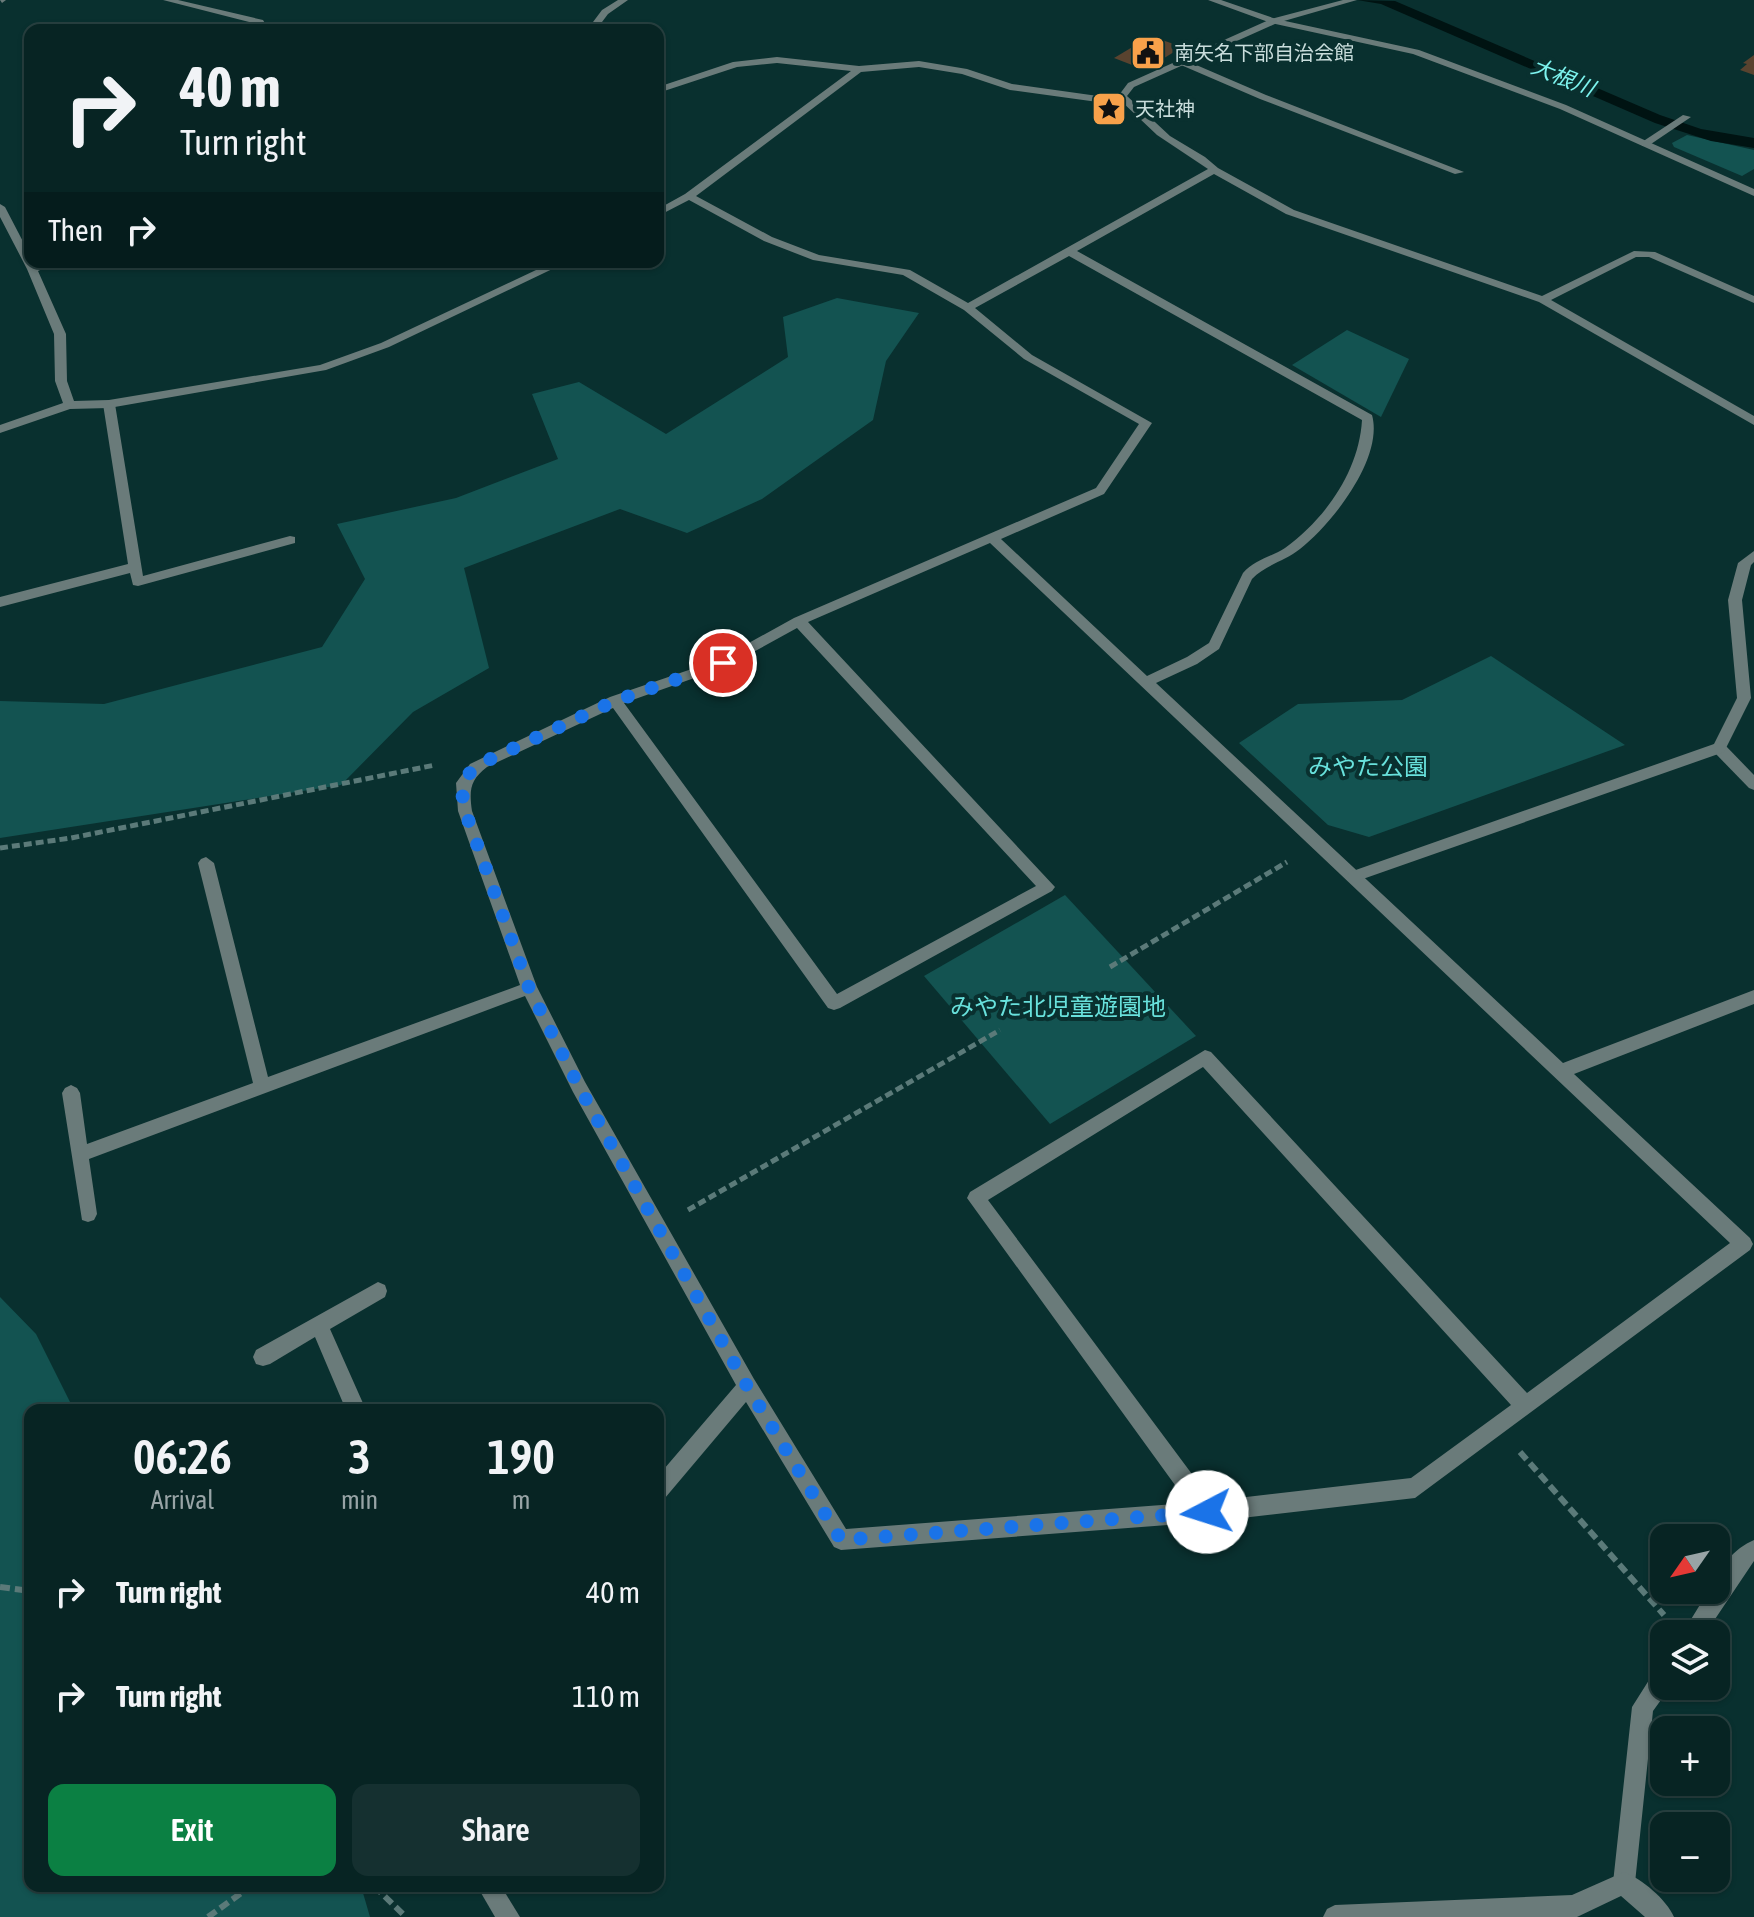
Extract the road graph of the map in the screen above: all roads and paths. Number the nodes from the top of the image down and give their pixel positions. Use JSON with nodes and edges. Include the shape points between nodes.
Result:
{"nodes":[{"id":1,"x":167,"y":0,"type":"edge"},
{"id":2,"x":624,"y":0,"type":"edge"},
{"id":3,"x":1212,"y":0,"type":"edge"},
{"id":4,"x":1348,"y":1,"type":"edge"},
{"id":5,"x":1274,"y":21,"type":"junction"},
{"id":6,"x":261,"y":24,"type":"edge"},
{"id":7,"x":596,"y":24,"type":"edge"},
{"id":8,"x":1184,"y":63,"type":"junction"},
{"id":9,"x":859,"y":69,"type":"junction"},
{"id":10,"x":664,"y":88,"type":"edge"},
{"id":11,"x":1122,"y":97,"type":"junction"},
{"id":12,"x":1686,"y":117,"type":"dead end"},
{"id":13,"x":1645,"y":144,"type":"junction"},
{"id":14,"x":1214,"y":170,"type":"junction"},
{"id":15,"x":1459,"y":172,"type":"dead end"},
{"id":16,"x":1754,"y":193,"type":"edge"},
{"id":17,"x":689,"y":196,"type":"junction"},
{"id":18,"x":0,"y":207,"type":"edge"},
{"id":19,"x":664,"y":210,"type":"edge"},
{"id":20,"x":1068,"y":251,"type":"junction"},
{"id":21,"x":24,"y":254,"type":"edge"},
{"id":22,"x":35,"y":268,"type":"edge"},
{"id":23,"x":549,"y":268,"type":"edge"},
{"id":24,"x":32,"y":269,"type":"joint"},
{"id":25,"x":1543,"y":300,"type":"junction"},
{"id":26,"x":1754,"y":300,"type":"edge"},
{"id":27,"x":968,"y":308,"type":"junction"},
{"id":28,"x":109,"y":404,"type":"junction"},
{"id":29,"x":69,"y":405,"type":"junction"},
{"id":30,"x":1754,"y":421,"type":"edge"},
{"id":31,"x":0,"y":429,"type":"edge"},
{"id":32,"x":992,"y":538,"type":"junction"},
{"id":33,"x":290,"y":540,"type":"dead end"},
{"id":34,"x":1754,"y":555,"type":"edge"},
{"id":35,"x":135,"y":567,"type":"junction"},
{"id":36,"x":0,"y":602,"type":"edge"},
{"id":37,"x":799,"y":621,"type":"junction"},
{"id":38,"x":1144,"y":683,"type":"junction"},
{"id":39,"x":615,"y":701,"type":"junction"},
{"id":40,"x":1719,"y":748,"type":"junction"},
{"id":41,"x":428,"y":764,"type":"dead end"},
{"id":42,"x":1754,"y":784,"type":"edge"},
{"id":43,"x":1319,"y":843,"type":"junction"},
{"id":44,"x":0,"y":848,"type":"edge"},
{"id":45,"x":206,"y":863,"type":"dead end"},
{"id":46,"x":1355,"y":876,"type":"junction"},
{"id":47,"x":1110,"y":967,"type":"dead end"},
{"id":48,"x":529,"y":988,"type":"junction"},
{"id":49,"x":1754,"y":997,"type":"edge"},
{"id":50,"x":1000,"y":1030,"type":"dead end"},
{"id":51,"x":1560,"y":1072,"type":"junction"},
{"id":52,"x":262,"y":1086,"type":"junction"},
{"id":53,"x":71,"y":1093,"type":"dead end"},
{"id":54,"x":80,"y":1154,"type":"junction"},
{"id":55,"x":686,"y":1211,"type":"dead end"},
{"id":56,"x":88,"y":1214,"type":"dead end"},
{"id":57,"x":378,"y":1291,"type":"dead end"},
{"id":58,"x":319,"y":1325,"type":"junction"},
{"id":59,"x":263,"y":1357,"type":"dead end"},
{"id":60,"x":747,"y":1386,"type":"junction"},
{"id":61,"x":353,"y":1404,"type":"edge"},
{"id":62,"x":1524,"y":1404,"type":"junction"},
{"id":63,"x":1497,"y":1426,"type":"junction"},
{"id":64,"x":664,"y":1484,"type":"edge"},
{"id":65,"x":1207,"y":1512,"type":"junction"},
{"id":66,"x":1754,"y":1550,"type":"edge"},
{"id":67,"x":0,"y":1587,"type":"edge"},
{"id":68,"x":24,"y":1590,"type":"edge"},
{"id":69,"x":1668,"y":1620,"type":"edge"},
{"id":70,"x":1702,"y":1620,"type":"edge"},
{"id":71,"x":1650,"y":1697,"type":"edge"},
{"id":72,"x":1624,"y":1883,"type":"junction"},
{"id":73,"x":243,"y":1892,"type":"edge"},
{"id":74,"x":380,"y":1892,"type":"edge"},
{"id":75,"x":492,"y":1892,"type":"edge"},
{"id":76,"x":208,"y":1917,"type":"edge"},
{"id":77,"x":406,"y":1917,"type":"edge"},
{"id":78,"x":508,"y":1917,"type":"edge"},
{"id":79,"x":1335,"y":1917,"type":"edge"},
{"id":80,"x":1662,"y":1917,"type":"edge"}],
"edges":[{"from":1,"to":6,"type":"street"},
{"from":2,"to":7,"type":"street"},
{"from":3,"to":5,"type":"street"},
{"from":4,"to":5,"type":"street"},
{"from":5,"to":8,"type":"street"},
{"from":5,"to":13,"type":"street","via":[[1416,52]]},
{"from":8,"to":11,"type":"street","via":[[1131,85]]},
{"from":8,"to":15,"type":"street"},
{"from":9,"to":10,"type":"street","via":[[777,60],[736,64]]},
{"from":9,"to":11,"type":"street","via":[[919,64],[964,71],[1010,87],[1105,100]]},
{"from":9,"to":17,"type":"street"},
{"from":11,"to":14,"type":"street"},
{"from":12,"to":13,"type":"street"},
{"from":13,"to":16,"type":"street"},
{"from":14,"to":20,"type":"street"},
{"from":14,"to":25,"type":"street","via":[[1290,212]]},
{"from":17,"to":19,"type":"street"},
{"from":17,"to":27,"type":"street","via":[[768,239],[817,258],[906,272]]},
{"from":18,"to":21,"type":"street"},
{"from":20,"to":27,"type":"street"},
{"from":20,"to":38,"type":"street","via":[[1368,418],[1360,466],[1341,496],[1304,538],[1251,571],[1213,648]]},
{"from":22,"to":24,"type":"street"},
{"from":23,"to":28,"type":"street","via":[[385,345],[322,368]]},
{"from":24,"to":29,"type":"street","via":[[60,334],[61,381]]},
{"from":25,"to":26,"type":"street","via":[[1634,254],[1651,254]]},
{"from":25,"to":30,"type":"street"},
{"from":27,"to":32,"type":"street","via":[[1028,357],[1146,423],[1100,491]]},
{"from":28,"to":29,"type":"street"},
{"from":28,"to":35,"type":"street"},
{"from":29,"to":31,"type":"street"},
{"from":32,"to":37,"type":"street"},
{"from":32,"to":38,"type":"street"},
{"from":33,"to":35,"type":"street","via":[[138,582]]},
{"from":34,"to":40,"type":"street","via":[[1745,563],[1735,600],[1744,698]]},
{"from":35,"to":36,"type":"street"},
{"from":37,"to":39,"type":"street","via":[[723,663]]},
{"from":37,"to":39,"type":"street","via":[[1047,887],[834,1003]]},
{"from":38,"to":43,"type":"street"},
{"from":39,"to":48,"type":"street","via":[[482,763],[467,773],[460,787]]},
{"from":40,"to":42,"type":"street"},
{"from":40,"to":46,"type":"street"},
{"from":41,"to":44,"type":"path"},
{"from":43,"to":46,"type":"street"},
{"from":43,"to":47,"type":"path"},
{"from":45,"to":52,"type":"street"},
{"from":46,"to":51,"type":"street"},
{"from":48,"to":52,"type":"street"},
{"from":48,"to":60,"type":"street"},
{"from":49,"to":51,"type":"street"},
{"from":50,"to":55,"type":"path"},
{"from":51,"to":62,"type":"street","via":[[1744,1244]]},
{"from":52,"to":54,"type":"street"},
{"from":53,"to":54,"type":"street"},
{"from":54,"to":56,"type":"street"},
{"from":57,"to":58,"type":"street"},
{"from":58,"to":59,"type":"street"},
{"from":58,"to":61,"type":"street"},
{"from":60,"to":64,"type":"street"},
{"from":60,"to":65,"type":"street","via":[[841,1540]]},
{"from":62,"to":63,"type":"street"},
{"from":62,"to":65,"type":"street","via":[[1205,1057],[976,1198]]},
{"from":63,"to":65,"type":"street","via":[[1415,1488]]},
{"from":63,"to":69,"type":"path"},
{"from":66,"to":70,"type":"street","via":[[1744,1555]]},
{"from":67,"to":68,"type":"path"},
{"from":71,"to":72,"type":"street","via":[[1643,1707]]},
{"from":72,"to":79,"type":"street","via":[[1573,1907]]},
{"from":72,"to":80,"type":"street"},
{"from":73,"to":76,"type":"path"},
{"from":74,"to":77,"type":"path"},
{"from":75,"to":78,"type":"street"}]}
